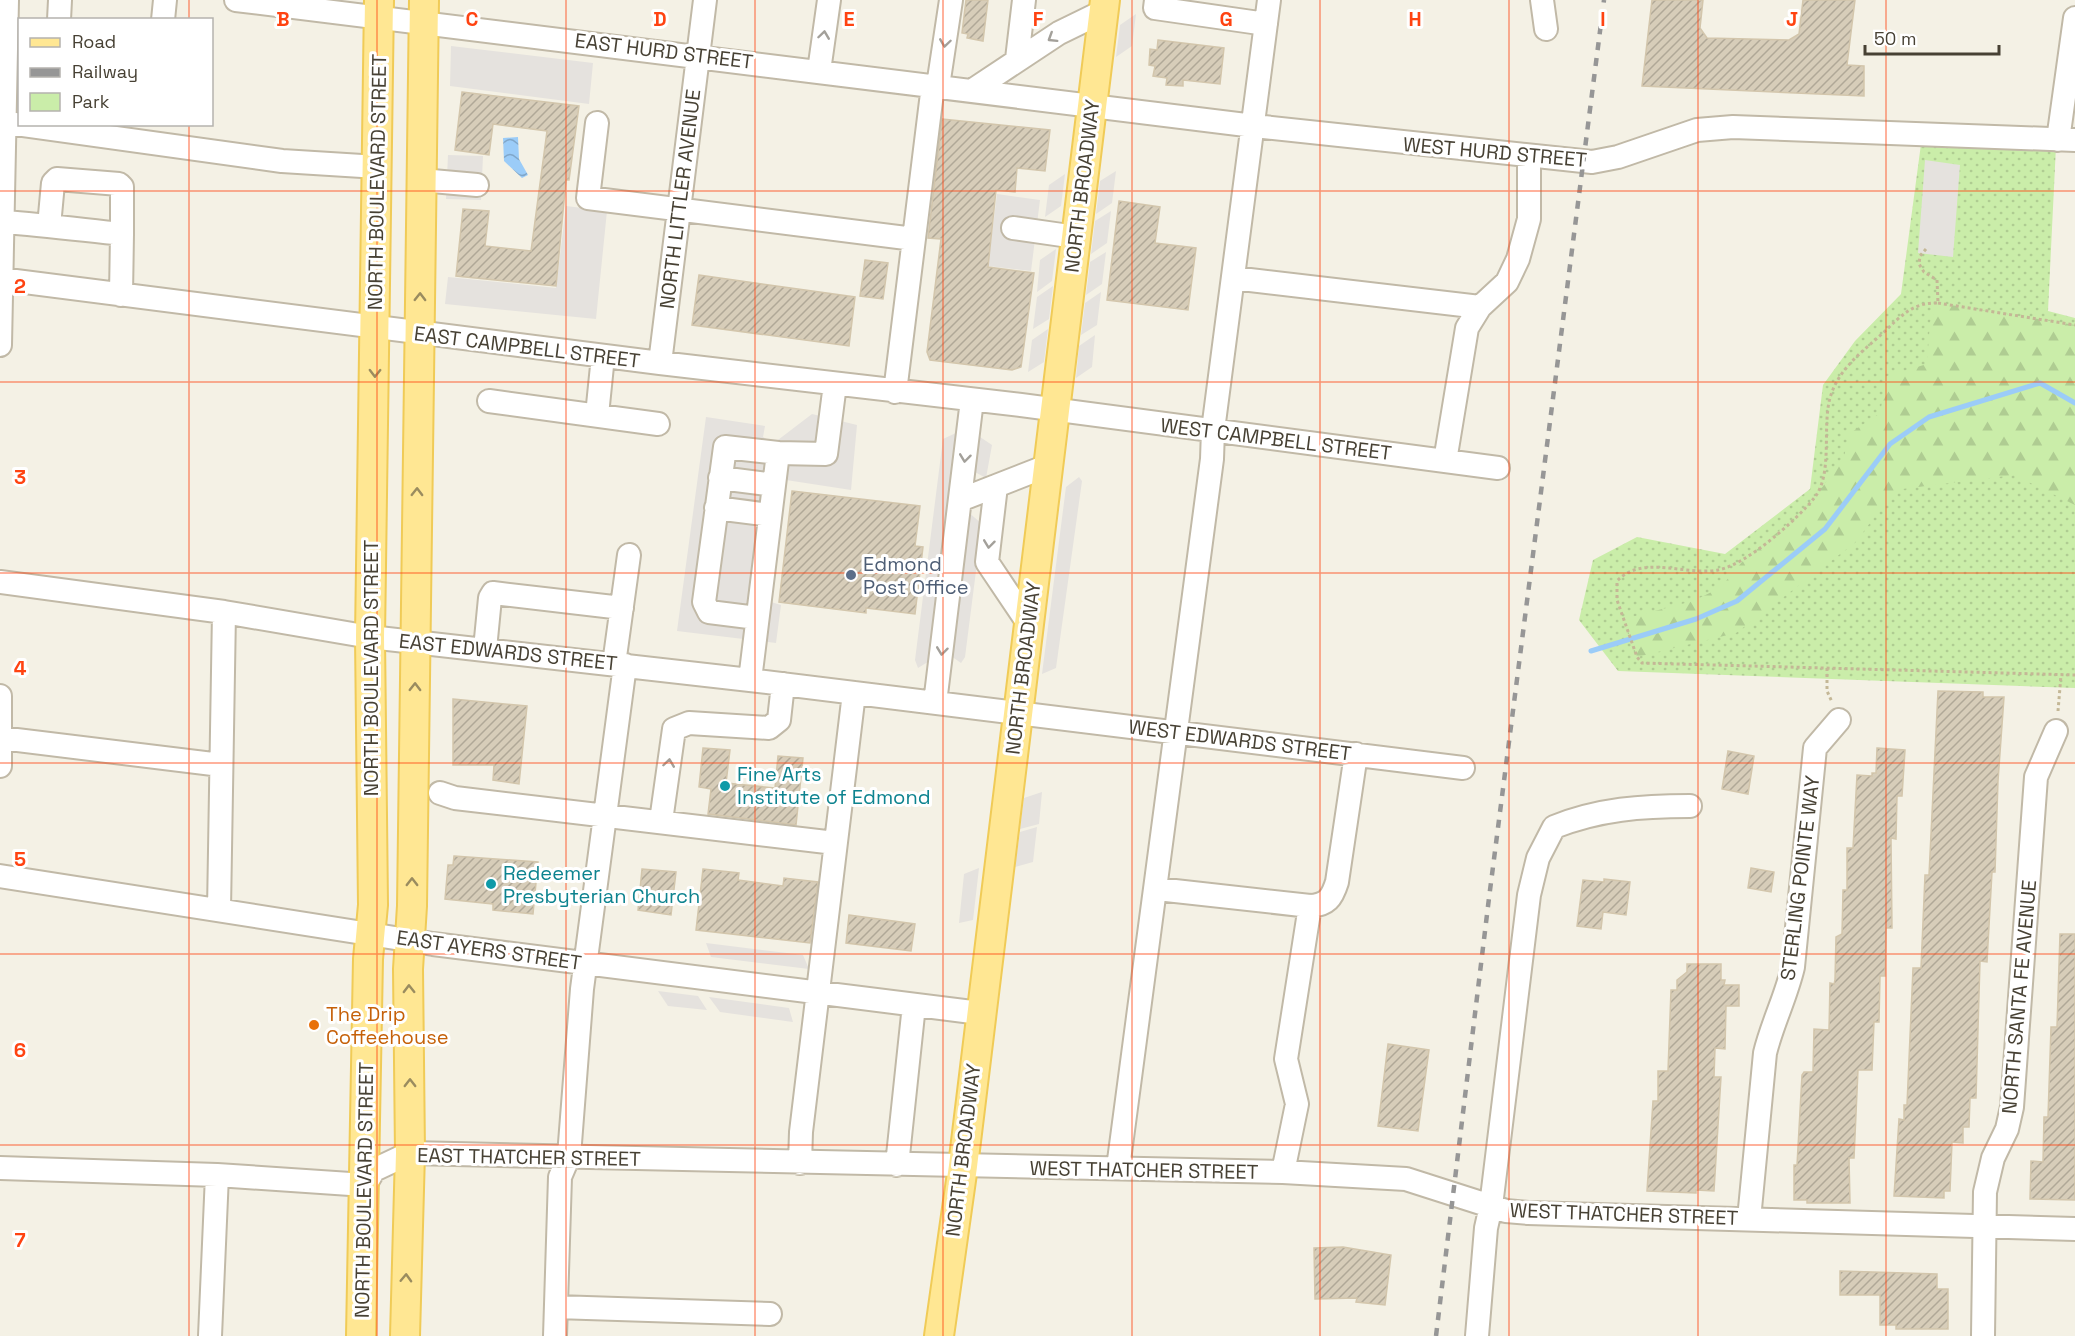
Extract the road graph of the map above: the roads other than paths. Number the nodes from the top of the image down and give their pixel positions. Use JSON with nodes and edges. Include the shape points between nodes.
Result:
{"nodes":[{"id":1,"x":8,"y":0,"type":"edge"},
{"id":2,"x":60,"y":0,"type":"edge"},
{"id":3,"x":165,"y":0,"type":"edge"},
{"id":4,"x":236,"y":0,"type":"edge"},
{"id":5,"x":705,"y":0,"type":"edge"},
{"id":6,"x":829,"y":0,"type":"edge"},
{"id":7,"x":951,"y":0,"type":"edge"},
{"id":8,"x":1024,"y":0,"type":"edge"},
{"id":9,"x":1156,"y":0,"type":"edge"},
{"id":10,"x":1269,"y":0,"type":"edge"},
{"id":11,"x":1542,"y":0,"type":"edge"},
{"id":12,"x":1104,"y":5,"type":"edge"},
{"id":13,"x":379,"y":9,"type":"edge"},
{"id":14,"x":424,"y":12,"type":"edge"},
{"id":15,"x":59,"y":18,"type":"edge"},
{"id":16,"x":163,"y":18,"type":"edge"},
{"id":17,"x":2075,"y":18,"type":"edge"},
{"id":18,"x":1266,"y":24,"type":"junction"},
{"id":19,"x":1546,"y":29,"type":"dead end"},
{"id":20,"x":698,"y":55,"type":"junction"},
{"id":21,"x":1017,"y":59,"type":"junction"},
{"id":22,"x":819,"y":71,"type":"junction"},
{"id":23,"x":935,"y":85,"type":"junction"},
{"id":24,"x":973,"y":90,"type":"junction"},
{"id":25,"x":1092,"y":105,"type":"junction"},
{"id":26,"x":3,"y":123,"type":"edge"},
{"id":27,"x":597,"y":123,"type":"dead end"},
{"id":28,"x":18,"y":125,"type":"edge"},
{"id":29,"x":25,"y":126,"type":"edge"},
{"id":30,"x":1254,"y":126,"type":"junction"},
{"id":31,"x":2067,"y":140,"type":"edge"},
{"id":32,"x":1530,"y":156,"type":"junction"},
{"id":33,"x":378,"y":167,"type":"junction"},
{"id":34,"x":421,"y":180,"type":"junction"},
{"id":35,"x":477,"y":185,"type":"dead end"},
{"id":36,"x":678,"y":209,"type":"junction"},
{"id":37,"x":4,"y":222,"type":"junction"},
{"id":38,"x":50,"y":226,"type":"junction"},
{"id":39,"x":1013,"y":228,"type":"dead end"},
{"id":40,"x":122,"y":234,"type":"junction"},
{"id":41,"x":1076,"y":237,"type":"junction"},
{"id":42,"x":914,"y":239,"type":"junction"},
{"id":43,"x":1233,"y":278,"type":"junction"},
{"id":44,"x":2,"y":279,"type":"edge"},
{"id":45,"x":122,"y":295,"type":"junction"},
{"id":46,"x":1480,"y":307,"type":"junction"},
{"id":47,"x":376,"y":328,"type":"junction"},
{"id":48,"x":420,"y":333,"type":"junction"},
{"id":49,"x":0,"y":345,"type":"edge"},
{"id":50,"x":603,"y":356,"type":"junction"},
{"id":51,"x":660,"y":363,"type":"junction"},
{"id":52,"x":835,"y":384,"type":"junction"},
{"id":53,"x":895,"y":392,"type":"junction"},
{"id":54,"x":489,"y":400,"type":"dead end"},
{"id":55,"x":972,"y":400,"type":"junction"},
{"id":56,"x":1054,"y":410,"type":"junction"},
{"id":57,"x":597,"y":415,"type":"junction"},
{"id":58,"x":658,"y":424,"type":"dead end"},
{"id":59,"x":1213,"y":430,"type":"junction"},
{"id":60,"x":778,"y":453,"type":"junction"},
{"id":61,"x":1445,"y":461,"type":"junction"},
{"id":62,"x":1047,"y":466,"type":"junction"},
{"id":63,"x":1498,"y":468,"type":"dead end"},
{"id":64,"x":720,"y":478,"type":"junction"},
{"id":65,"x":774,"y":485,"type":"junction"},
{"id":66,"x":996,"y":486,"type":"junction"},
{"id":67,"x":960,"y":500,"type":"junction"},
{"id":68,"x":716,"y":508,"type":"junction"},
{"id":69,"x":770,"y":515,"type":"junction"},
{"id":70,"x":629,"y":555,"type":"dead end"},
{"id":71,"x":0,"y":582,"type":"edge"},
{"id":72,"x":622,"y":608,"type":"junction"},
{"id":73,"x":224,"y":612,"type":"junction"},
{"id":74,"x":757,"y":618,"type":"junction"},
{"id":75,"x":1028,"y":623,"type":"junction"},
{"id":76,"x":370,"y":637,"type":"junction"},
{"id":77,"x":416,"y":640,"type":"junction"},
{"id":78,"x":484,"y":649,"type":"junction"},
{"id":79,"x":620,"y":664,"type":"junction"},
{"id":80,"x":750,"y":680,"type":"junction"},
{"id":81,"x":783,"y":684,"type":"junction"},
{"id":82,"x":854,"y":693,"type":"junction"},
{"id":83,"x":0,"y":696,"type":"edge"},
{"id":84,"x":935,"y":703,"type":"junction"},
{"id":85,"x":1017,"y":712,"type":"junction"},
{"id":86,"x":1839,"y":720,"type":"road end"},
{"id":87,"x":2056,"y":731,"type":"road end"},
{"id":88,"x":1177,"y":734,"type":"junction"},
{"id":89,"x":1,"y":738,"type":"edge"},
{"id":90,"x":1356,"y":754,"type":"junction"},
{"id":91,"x":221,"y":765,"type":"junction"},
{"id":92,"x":0,"y":766,"type":"edge"},
{"id":93,"x":1463,"y":768,"type":"dead end"},
{"id":94,"x":440,"y":793,"type":"dead end"},
{"id":95,"x":1690,"y":806,"type":"dead end"},
{"id":96,"x":606,"y":814,"type":"junction"},
{"id":97,"x":661,"y":821,"type":"junction"},
{"id":98,"x":835,"y":843,"type":"junction"},
{"id":99,"x":0,"y":876,"type":"edge"},
{"id":100,"x":1157,"y":889,"type":"junction"},
{"id":101,"x":1310,"y":906,"type":"junction"},
{"id":102,"x":219,"y":910,"type":"junction"},
{"id":103,"x":370,"y":934,"type":"junction"},
{"id":104,"x":410,"y":940,"type":"junction"},
{"id":105,"x":585,"y":963,"type":"junction"},
{"id":106,"x":817,"y":992,"type":"junction"},
{"id":107,"x":914,"y":1005,"type":"junction"},
{"id":108,"x":980,"y":1013,"type":"junction"},
{"id":109,"x":410,"y":1153,"type":"junction"},
{"id":110,"x":569,"y":1156,"type":"junction"},
{"id":111,"x":800,"y":1163,"type":"junction"},
{"id":112,"x":897,"y":1165,"type":"junction"},
{"id":113,"x":963,"y":1166,"type":"junction"},
{"id":114,"x":0,"y":1168,"type":"edge"},
{"id":115,"x":1118,"y":1168,"type":"junction"},
{"id":116,"x":1283,"y":1172,"type":"junction"},
{"id":117,"x":217,"y":1175,"type":"junction"},
{"id":118,"x":365,"y":1185,"type":"junction"},
{"id":119,"x":1491,"y":1206,"type":"junction"},
{"id":120,"x":1749,"y":1219,"type":"junction"},
{"id":121,"x":1985,"y":1227,"type":"junction"},
{"id":122,"x":2075,"y":1229,"type":"edge"},
{"id":123,"x":556,"y":1307,"type":"junction"},
{"id":124,"x":770,"y":1314,"type":"dead end"},
{"id":125,"x":210,"y":1336,"type":"edge"},
{"id":126,"x":361,"y":1336,"type":"edge"},
{"id":127,"x":405,"y":1336,"type":"edge"},
{"id":128,"x":555,"y":1336,"type":"edge"},
{"id":129,"x":939,"y":1336,"type":"edge"},
{"id":130,"x":1477,"y":1336,"type":"edge"},
{"id":131,"x":1983,"y":1336,"type":"edge"}],
"edges":[{"from":1,"to":26,"type":"street"},
{"from":2,"to":15,"type":"street"},
{"from":3,"to":16,"type":"street"},
{"from":4,"to":13,"type":"street","name":"EAST HURD STREET"},
{"from":5,"to":20,"type":"street","name":"NORTH LITTLER AVENUE"},
{"from":22,"to":6,"type":"street","one_way":true},
{"from":7,"to":23,"type":"street","one_way":true},
{"from":8,"to":21,"type":"street"},
{"from":9,"to":18,"type":"street","via":[[1155,8]]},
{"from":10,"to":18,"type":"street"},
{"from":11,"to":19,"type":"street"},
{"from":12,"to":21,"type":"street","one_way":true},
{"from":12,"to":25,"type":"main road","name":"NORTH BROADWAY"},
{"from":13,"to":14,"type":"street","name":"EAST HURD STREET"},
{"from":13,"to":33,"type":"main road","name":"NORTH BOULEVARD STREET"},
{"from":14,"to":20,"type":"street","name":"EAST HURD STREET"},
{"from":14,"to":34,"type":"main road"},
{"from":17,"to":31,"type":"street"},
{"from":18,"to":30,"type":"street"},
{"from":20,"to":22,"type":"street","name":"EAST HURD STREET"},
{"from":20,"to":36,"type":"street","name":"NORTH LITTLER AVENUE"},
{"from":21,"to":24,"type":"street"},
{"from":22,"to":23,"type":"street","name":"EAST HURD STREET"},
{"from":23,"to":24,"type":"street","name":"EAST HURD STREET"},
{"from":23,"to":42,"type":"street"},
{"from":24,"to":25,"type":"street","name":"EAST HURD STREET"},
{"from":25,"to":30,"type":"street","name":"WEST HURD STREET"},
{"from":25,"to":41,"type":"main road","name":"NORTH BROADWAY"},
{"from":26,"to":28,"type":"street"},
{"from":26,"to":37,"type":"street"},
{"from":27,"to":36,"type":"street","via":[[588,198]]},
{"from":29,"to":33,"type":"street","via":[[282,161]]},
{"from":30,"to":32,"type":"street","name":"WEST HURD STREET"},
{"from":30,"to":43,"type":"street"},
{"from":31,"to":32,"type":"street","name":"WEST HURD STREET","via":[[1733,127],[1697,130],[1604,161]]},
{"from":32,"to":46,"type":"street","via":[[1529,219],[1518,259],[1507,282]]},
{"from":33,"to":47,"type":"main road","name":"NORTH BOULEVARD STREET"},
{"from":34,"to":35,"type":"street"},
{"from":48,"to":34,"type":"main road","one_way":true},
{"from":36,"to":42,"type":"street"},
{"from":36,"to":51,"type":"street","name":"NORTH LITTLER AVENUE"},
{"from":37,"to":38,"type":"street"},
{"from":37,"to":44,"type":"street"},
{"from":38,"to":40,"type":"street"},
{"from":38,"to":40,"type":"street","via":[[53,183],[63,178],[119,184],[124,192]]},
{"from":39,"to":41,"type":"street"},
{"from":40,"to":45,"type":"street"},
{"from":41,"to":56,"type":"main road","name":"NORTH BROADWAY"},
{"from":42,"to":53,"type":"street"},
{"from":43,"to":46,"type":"street"},
{"from":43,"to":59,"type":"street"},
{"from":44,"to":45,"type":"street","name":"EAST CAMPBELL STREET"},
{"from":44,"to":49,"type":"street"},
{"from":45,"to":47,"type":"street","name":"EAST CAMPBELL STREET"},
{"from":46,"to":61,"type":"street","via":[[1467,328]]},
{"from":47,"to":48,"type":"street","name":"EAST CAMPBELL STREET"},
{"from":47,"to":76,"type":"main road","name":"NORTH BOULEVARD STREET","one_way":true},
{"from":48,"to":50,"type":"street","name":"EAST CAMPBELL STREET"},
{"from":77,"to":48,"type":"main road","one_way":true},
{"from":50,"to":51,"type":"street","name":"EAST CAMPBELL STREET"},
{"from":50,"to":57,"type":"street"},
{"from":51,"to":52,"type":"street","name":"EAST CAMPBELL STREET"},
{"from":52,"to":53,"type":"street","name":"EAST CAMPBELL STREET"},
{"from":52,"to":60,"type":"street","via":[[826,454]]},
{"from":53,"to":55,"type":"street","name":"EAST CAMPBELL STREET"},
{"from":54,"to":57,"type":"street"},
{"from":55,"to":56,"type":"street","name":"EAST CAMPBELL STREET"},
{"from":55,"to":67,"type":"street","one_way":true},
{"from":56,"to":59,"type":"street","name":"WEST CAMPBELL STREET"},
{"from":56,"to":62,"type":"main road","name":"NORTH BROADWAY"},
{"from":57,"to":58,"type":"street"},
{"from":59,"to":61,"type":"street","name":"WEST CAMPBELL STREET"},
{"from":59,"to":88,"type":"street"},
{"from":60,"to":64,"type":"street","via":[[727,445]]},
{"from":60,"to":65,"type":"street"},
{"from":61,"to":63,"type":"street","name":"WEST CAMPBELL STREET"},
{"from":62,"to":66,"type":"street"},
{"from":62,"to":75,"type":"main road","name":"NORTH BROADWAY"},
{"from":64,"to":65,"type":"street"},
{"from":64,"to":68,"type":"street"},
{"from":65,"to":69,"type":"street"},
{"from":66,"to":67,"type":"street"},
{"from":66,"to":75,"type":"street","one_way":true,"via":[[987,562]]},
{"from":67,"to":84,"type":"street","one_way":true},
{"from":68,"to":69,"type":"street"},
{"from":68,"to":74,"type":"street","via":[[704,606],[709,612]]},
{"from":69,"to":74,"type":"street"},
{"from":70,"to":72,"type":"street"},
{"from":71,"to":73,"type":"street","name":"EAST EDWARDS STREET"},
{"from":72,"to":78,"type":"street","via":[[493,593]]},
{"from":72,"to":79,"type":"street"},
{"from":73,"to":76,"type":"street","name":"EAST EDWARDS STREET"},
{"from":73,"to":91,"type":"street"},
{"from":74,"to":80,"type":"street"},
{"from":75,"to":85,"type":"main road","name":"NORTH BROADWAY"},
{"from":76,"to":77,"type":"street","name":"EAST EDWARDS STREET"},
{"from":76,"to":103,"type":"main road","name":"NORTH BOULEVARD STREET","via":[[373,905]]},
{"from":77,"to":78,"type":"street","name":"EAST EDWARDS STREET"},
{"from":104,"to":77,"type":"main road","one_way":true},
{"from":78,"to":79,"type":"street","name":"EAST EDWARDS STREET"},
{"from":79,"to":80,"type":"street","name":"EAST EDWARDS STREET"},
{"from":79,"to":96,"type":"street"},
{"from":80,"to":81,"type":"street","name":"EAST EDWARDS STREET"},
{"from":81,"to":82,"type":"street","name":"EAST EDWARDS STREET"},
{"from":97,"to":81,"type":"street","one_way":true,"via":[[674,729],[689,723],[769,728],[779,720]]},
{"from":82,"to":84,"type":"street","name":"EAST EDWARDS STREET"},
{"from":82,"to":98,"type":"street"},
{"from":83,"to":89,"type":"street"},
{"from":84,"to":85,"type":"street","name":"EAST EDWARDS STREET"},
{"from":85,"to":88,"type":"street","name":"WEST EDWARDS STREET"},
{"from":85,"to":108,"type":"main road","name":"NORTH BROADWAY"},
{"from":86,"to":120,"type":"street","name":"STERLING POINTE WAY","via":[[1815,748],[1793,967],[1765,1053]]},
{"from":87,"to":121,"type":"street","name":"NORTH SANTA FE AVENUE","via":[[2036,777],[2012,1107],[1988,1176]]},
{"from":88,"to":90,"type":"street","name":"WEST EDWARDS STREET"},
{"from":88,"to":100,"type":"street"},
{"from":89,"to":91,"type":"street"},
{"from":89,"to":92,"type":"street"},
{"from":90,"to":93,"type":"street","name":"WEST EDWARDS STREET"},
{"from":90,"to":101,"type":"street","via":[[1337,882],[1332,897],[1323,905]]},
{"from":91,"to":102,"type":"street"},
{"from":94,"to":96,"type":"street","via":[[455,798]]},
{"from":95,"to":119,"type":"street","via":[[1644,806],[1584,815],[1554,827],[1538,858],[1529,895]]},
{"from":96,"to":97,"type":"street"},
{"from":96,"to":105,"type":"street"},
{"from":97,"to":98,"type":"street"},
{"from":98,"to":106,"type":"street"},
{"from":99,"to":102,"type":"street","name":"EAST AYERS STREET"},
{"from":100,"to":101,"type":"street"},
{"from":100,"to":115,"type":"street"},
{"from":101,"to":116,"type":"street","via":[[1286,1059],[1298,1104]]},
{"from":102,"to":103,"type":"street","name":"EAST AYERS STREET"},
{"from":103,"to":104,"type":"street","name":"EAST AYERS STREET"},
{"from":103,"to":118,"type":"main road","name":"NORTH BOULEVARD STREET"},
{"from":104,"to":105,"type":"street","name":"EAST AYERS STREET"},
{"from":109,"to":104,"type":"main road","one_way":true},
{"from":105,"to":106,"type":"street","name":"EAST AYERS STREET"},
{"from":105,"to":110,"type":"street"},
{"from":106,"to":107,"type":"street","name":"EAST AYERS STREET"},
{"from":106,"to":111,"type":"street"},
{"from":107,"to":108,"type":"street","name":"EAST AYERS STREET"},
{"from":107,"to":112,"type":"street"},
{"from":108,"to":113,"type":"main road","name":"NORTH BROADWAY"},
{"from":109,"to":110,"type":"street","name":"EAST THATCHER STREET"},
{"from":109,"to":118,"type":"street","name":"EAST THATCHER STREET","via":[[374,1170]]},
{"from":127,"to":109,"type":"main road","one_way":true},
{"from":110,"to":111,"type":"street","name":"EAST THATCHER STREET"},
{"from":110,"to":123,"type":"street","via":[[560,1177]]},
{"from":111,"to":112,"type":"street","name":"EAST THATCHER STREET"},
{"from":112,"to":113,"type":"street","name":"EAST THATCHER STREET"},
{"from":113,"to":115,"type":"street","name":"WEST THATCHER STREET"},
{"from":113,"to":129,"type":"main road","name":"NORTH BROADWAY"},
{"from":114,"to":117,"type":"street"},
{"from":115,"to":116,"type":"street","name":"WEST THATCHER STREET"},
{"from":116,"to":119,"type":"street","name":"WEST THATCHER STREET","via":[[1406,1179]]},
{"from":117,"to":118,"type":"street"},
{"from":117,"to":125,"type":"street"},
{"from":118,"to":126,"type":"main road","name":"NORTH BOULEVARD STREET"},
{"from":119,"to":120,"type":"street","name":"WEST THATCHER STREET","via":[[1528,1213]]},
{"from":119,"to":130,"type":"street"},
{"from":120,"to":121,"type":"street","name":"WEST THATCHER STREET"},
{"from":121,"to":122,"type":"street","name":"WEST THATCHER STREET"},
{"from":121,"to":131,"type":"street","name":"NORTH SANTA FE AVENUE"},
{"from":123,"to":124,"type":"street"},
{"from":123,"to":128,"type":"street"}]}
